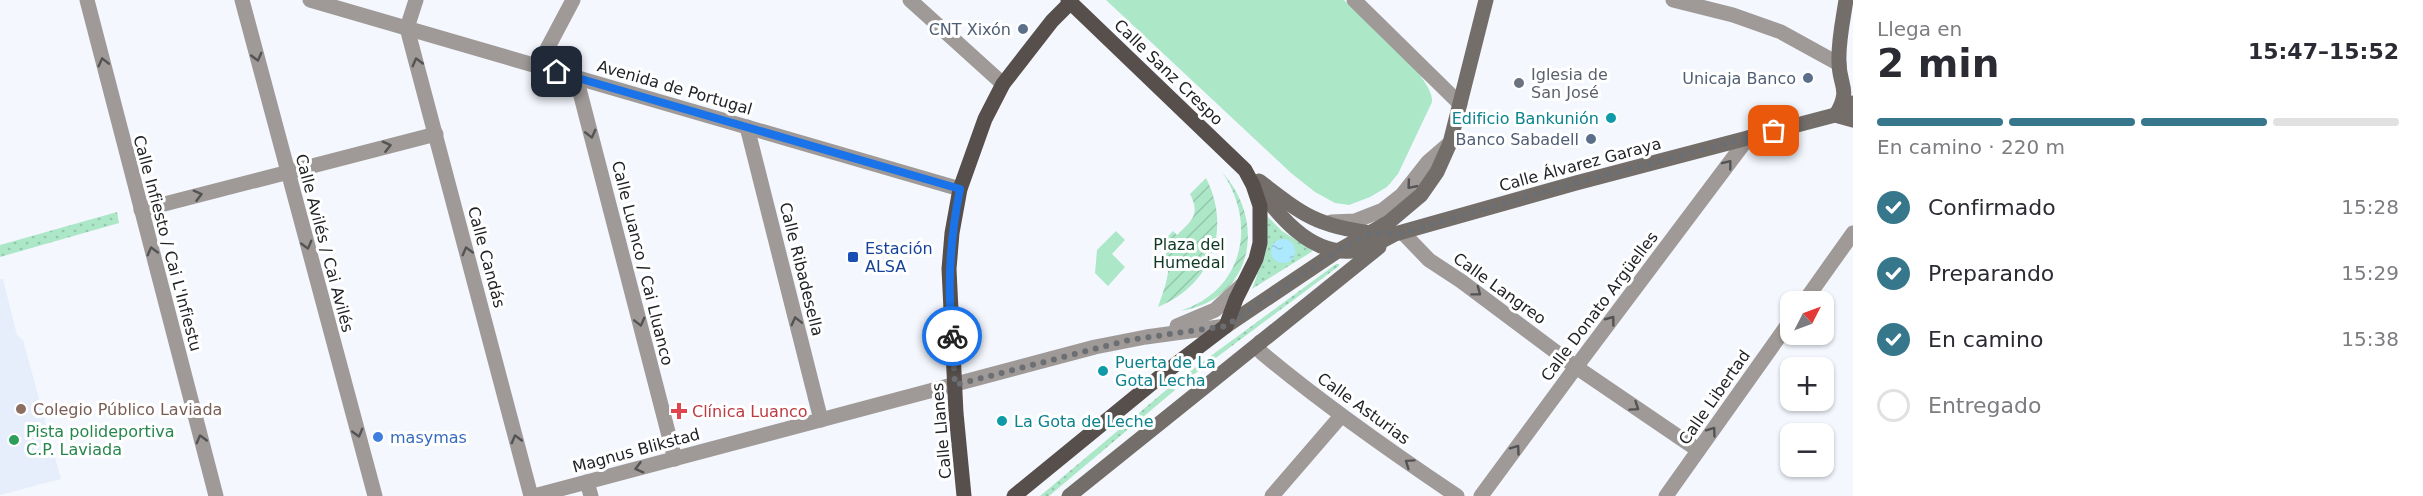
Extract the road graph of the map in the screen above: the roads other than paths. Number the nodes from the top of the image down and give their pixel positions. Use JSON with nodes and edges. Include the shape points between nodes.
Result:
{"nodes":[{"id":1,"x":87,"y":0,"type":"edge"},
{"id":2,"x":242,"y":0,"type":"edge"},
{"id":3,"x":310,"y":0,"type":"edge"},
{"id":4,"x":416,"y":0,"type":"edge"},
{"id":5,"x":573,"y":0,"type":"edge"},
{"id":6,"x":910,"y":0,"type":"edge"},
{"id":7,"x":1354,"y":0,"type":"edge"},
{"id":8,"x":1486,"y":0,"type":"edge"},
{"id":9,"x":1673,"y":0,"type":"edge"},
{"id":10,"x":1846,"y":0,"type":"edge"},
{"id":11,"x":1070,"y":1,"type":"edge"},
{"id":12,"x":407,"y":28,"type":"junction"},
{"id":13,"x":1839,"y":64,"type":"junction"},
{"id":14,"x":538,"y":66,"type":"junction"},
{"id":15,"x":576,"y":77,"type":"junction"},
{"id":16,"x":1853,"y":78,"type":"edge"},
{"id":17,"x":1003,"y":84,"type":"junction"},
{"id":18,"x":1853,"y":102,"type":"edge"},
{"id":19,"x":1460,"y":104,"type":"junction"},
{"id":20,"x":1835,"y":116,"type":"junction"},
{"id":21,"x":1853,"y":120,"type":"edge"},
{"id":22,"x":747,"y":127,"type":"junction"},
{"id":23,"x":436,"y":134,"type":"junction"},
{"id":24,"x":1748,"y":138,"type":"junction"},
{"id":25,"x":1450,"y":143,"type":"junction"},
{"id":26,"x":1245,"y":170,"type":"junction"},
{"id":27,"x":287,"y":171,"type":"junction"},
{"id":28,"x":960,"y":189,"type":"junction"},
{"id":29,"x":141,"y":210,"type":"junction"},
{"id":30,"x":1314,"y":220,"type":"junction"},
{"id":31,"x":1370,"y":233,"type":"junction"},
{"id":32,"x":1399,"y":233,"type":"junction"},
{"id":33,"x":1853,"y":233,"type":"edge"},
{"id":34,"x":1336,"y":252,"type":"junction"},
{"id":35,"x":1250,"y":273,"type":"junction"},
{"id":36,"x":1812,"y":291,"type":"edge"},
{"id":37,"x":1226,"y":326,"type":"junction"},
{"id":38,"x":1780,"y":335,"type":"edge"},
{"id":39,"x":1146,"y":336,"type":"junction"},
{"id":40,"x":1260,"y":342,"type":"junction"},
{"id":41,"x":1576,"y":367,"type":"junction"},
{"id":42,"x":955,"y":385,"type":"junction"},
{"id":43,"x":1341,"y":416,"type":"junction"},
{"id":44,"x":821,"y":420,"type":"junction"},
{"id":45,"x":1698,"y":450,"type":"junction"},
{"id":46,"x":675,"y":459,"type":"junction"},
{"id":47,"x":589,"y":489,"type":"edge"},
{"id":48,"x":216,"y":496,"type":"edge"},
{"id":49,"x":375,"y":496,"type":"edge"},
{"id":50,"x":533,"y":496,"type":"edge"},
{"id":51,"x":964,"y":496,"type":"edge"},
{"id":52,"x":1014,"y":496,"type":"edge"},
{"id":53,"x":1069,"y":496,"type":"edge"},
{"id":54,"x":1272,"y":496,"type":"edge"},
{"id":55,"x":1457,"y":496,"type":"edge"},
{"id":56,"x":1481,"y":496,"type":"edge"},
{"id":57,"x":1666,"y":496,"type":"edge"}],
"edges":[{"from":29,"to":1,"type":"street","name":"Calle Infiesto / Cai L'Infiestu","one_way":true},
{"from":2,"to":27,"type":"street","name":"Calle Avilés / Cai Avilés","one_way":true},
{"from":3,"to":12,"type":"street","name":"Avenida de Portugal"},
{"from":4,"to":12,"type":"street"},
{"from":5,"to":14,"type":"street"},
{"from":6,"to":17,"type":"street"},
{"from":7,"to":19,"type":"street"},
{"from":8,"to":19,"type":"main road"},
{"from":9,"to":13,"type":"street","via":[[1781,32]]},
{"from":10,"to":13,"type":"main road"},
{"from":11,"to":17,"type":"main road","name":"Calle Llanes"},
{"from":11,"to":26,"type":"main road","name":"Calle Sanz Crespo"},
{"from":12,"to":14,"type":"street","name":"Avenida de Portugal"},
{"from":23,"to":12,"type":"street","name":"Calle Candás","one_way":true},
{"from":13,"to":16,"type":"main road"},
{"from":13,"to":20,"type":"main road","via":[[1845,90]]},
{"from":14,"to":15,"type":"street","name":"Avenida de Portugal"},
{"from":15,"to":22,"type":"street","name":"Avenida de Portugal"},
{"from":15,"to":46,"type":"street","name":"Calle Luanco / Cai Lluanco","one_way":true},
{"from":17,"to":28,"type":"main road","name":"Calle Llanes","via":[[985,119]]},
{"from":18,"to":20,"type":"main road","name":"Calle Álvarez Garaya"},
{"from":19,"to":25,"type":"main road"},
{"from":20,"to":21,"type":"main road","name":"Calle Álvarez Garaya"},
{"from":20,"to":24,"type":"main road","name":"Calle Álvarez Garaya"},
{"from":22,"to":28,"type":"street","name":"Avenida de Portugal"},
{"from":44,"to":22,"type":"street","name":"Calle Ribadesella","one_way":true},
{"from":27,"to":23,"type":"street","one_way":true},
{"from":50,"to":23,"type":"street","name":"Calle Candás","one_way":true},
{"from":24,"to":32,"type":"main road","name":"Calle Álvarez Garaya"},
{"from":41,"to":24,"type":"street","name":"Calle Donato Argüelles","one_way":true},
{"from":25,"to":30,"type":"street","one_way":true,"via":[[1383,210],[1355,221]]},
{"from":25,"to":31,"type":"main road","via":[[1421,195],[1402,213]]},
{"from":26,"to":30,"type":"main road","name":"Calle Sanz Crespo"},
{"from":26,"to":34,"type":"main road","name":"Calle Sanz Crespo","via":[[1278,214],[1317,245]]},
{"from":26,"to":35,"type":"main road","via":[[1260,206],[1260,243]]},
{"from":29,"to":27,"type":"street","one_way":true},
{"from":27,"to":49,"type":"street","name":"Calle Avilés / Cai Avilés","one_way":true},
{"from":28,"to":42,"type":"main road","name":"Calle Llanes","via":[[949,269]]},
{"from":48,"to":29,"type":"street","name":"Calle Infiesto / Cai L'Infiestu","one_way":true},
{"from":30,"to":31,"type":"main road","name":"Calle Sanz Crespo"},
{"from":31,"to":32,"type":"main road","name":"Calle Sanz Crespo"},
{"from":31,"to":34,"type":"main road"},
{"from":32,"to":34,"type":"main road","name":"Calle Álvarez Garaya","via":[[1354,251]]},
{"from":32,"to":40,"type":"main road"},
{"from":32,"to":41,"type":"street","name":"Calle Langreo","one_way":true,"via":[[1429,260]]},
{"from":33,"to":36,"type":"street"},
{"from":34,"to":37,"type":"main road"},
{"from":35,"to":37,"type":"main road"},
{"from":35,"to":39,"type":"street","via":[[1239,289],[1215,310]]},
{"from":37,"to":39,"type":"street"},
{"from":37,"to":52,"type":"main road"},
{"from":45,"to":38,"type":"street","name":"Calle Libertad","one_way":true},
{"from":39,"to":42,"type":"street","name":"Magnus Blikstad"},
{"from":40,"to":43,"type":"street","name":"Calle Asturias","via":[[1258,348],[1262,353]]},
{"from":40,"to":53,"type":"main road"},
{"from":41,"to":45,"type":"street","name":"Calle Langreo","one_way":true},
{"from":56,"to":41,"type":"street","name":"Calle Donato Argüelles","one_way":true},
{"from":42,"to":44,"type":"street","name":"Magnus Blikstad"},
{"from":42,"to":51,"type":"main road","name":"Calle Llanes"},
{"from":43,"to":54,"type":"street"},
{"from":55,"to":43,"type":"street","name":"Calle Asturias","one_way":true},
{"from":44,"to":46,"type":"street","name":"Magnus Blikstad"},
{"from":45,"to":57,"type":"street","name":"Calle Libertad"},
{"from":46,"to":47,"type":"street","name":"Magnus Blikstad","one_way":true},
{"from":47,"to":50,"type":"street","name":"Magnus Blikstad"}]}
